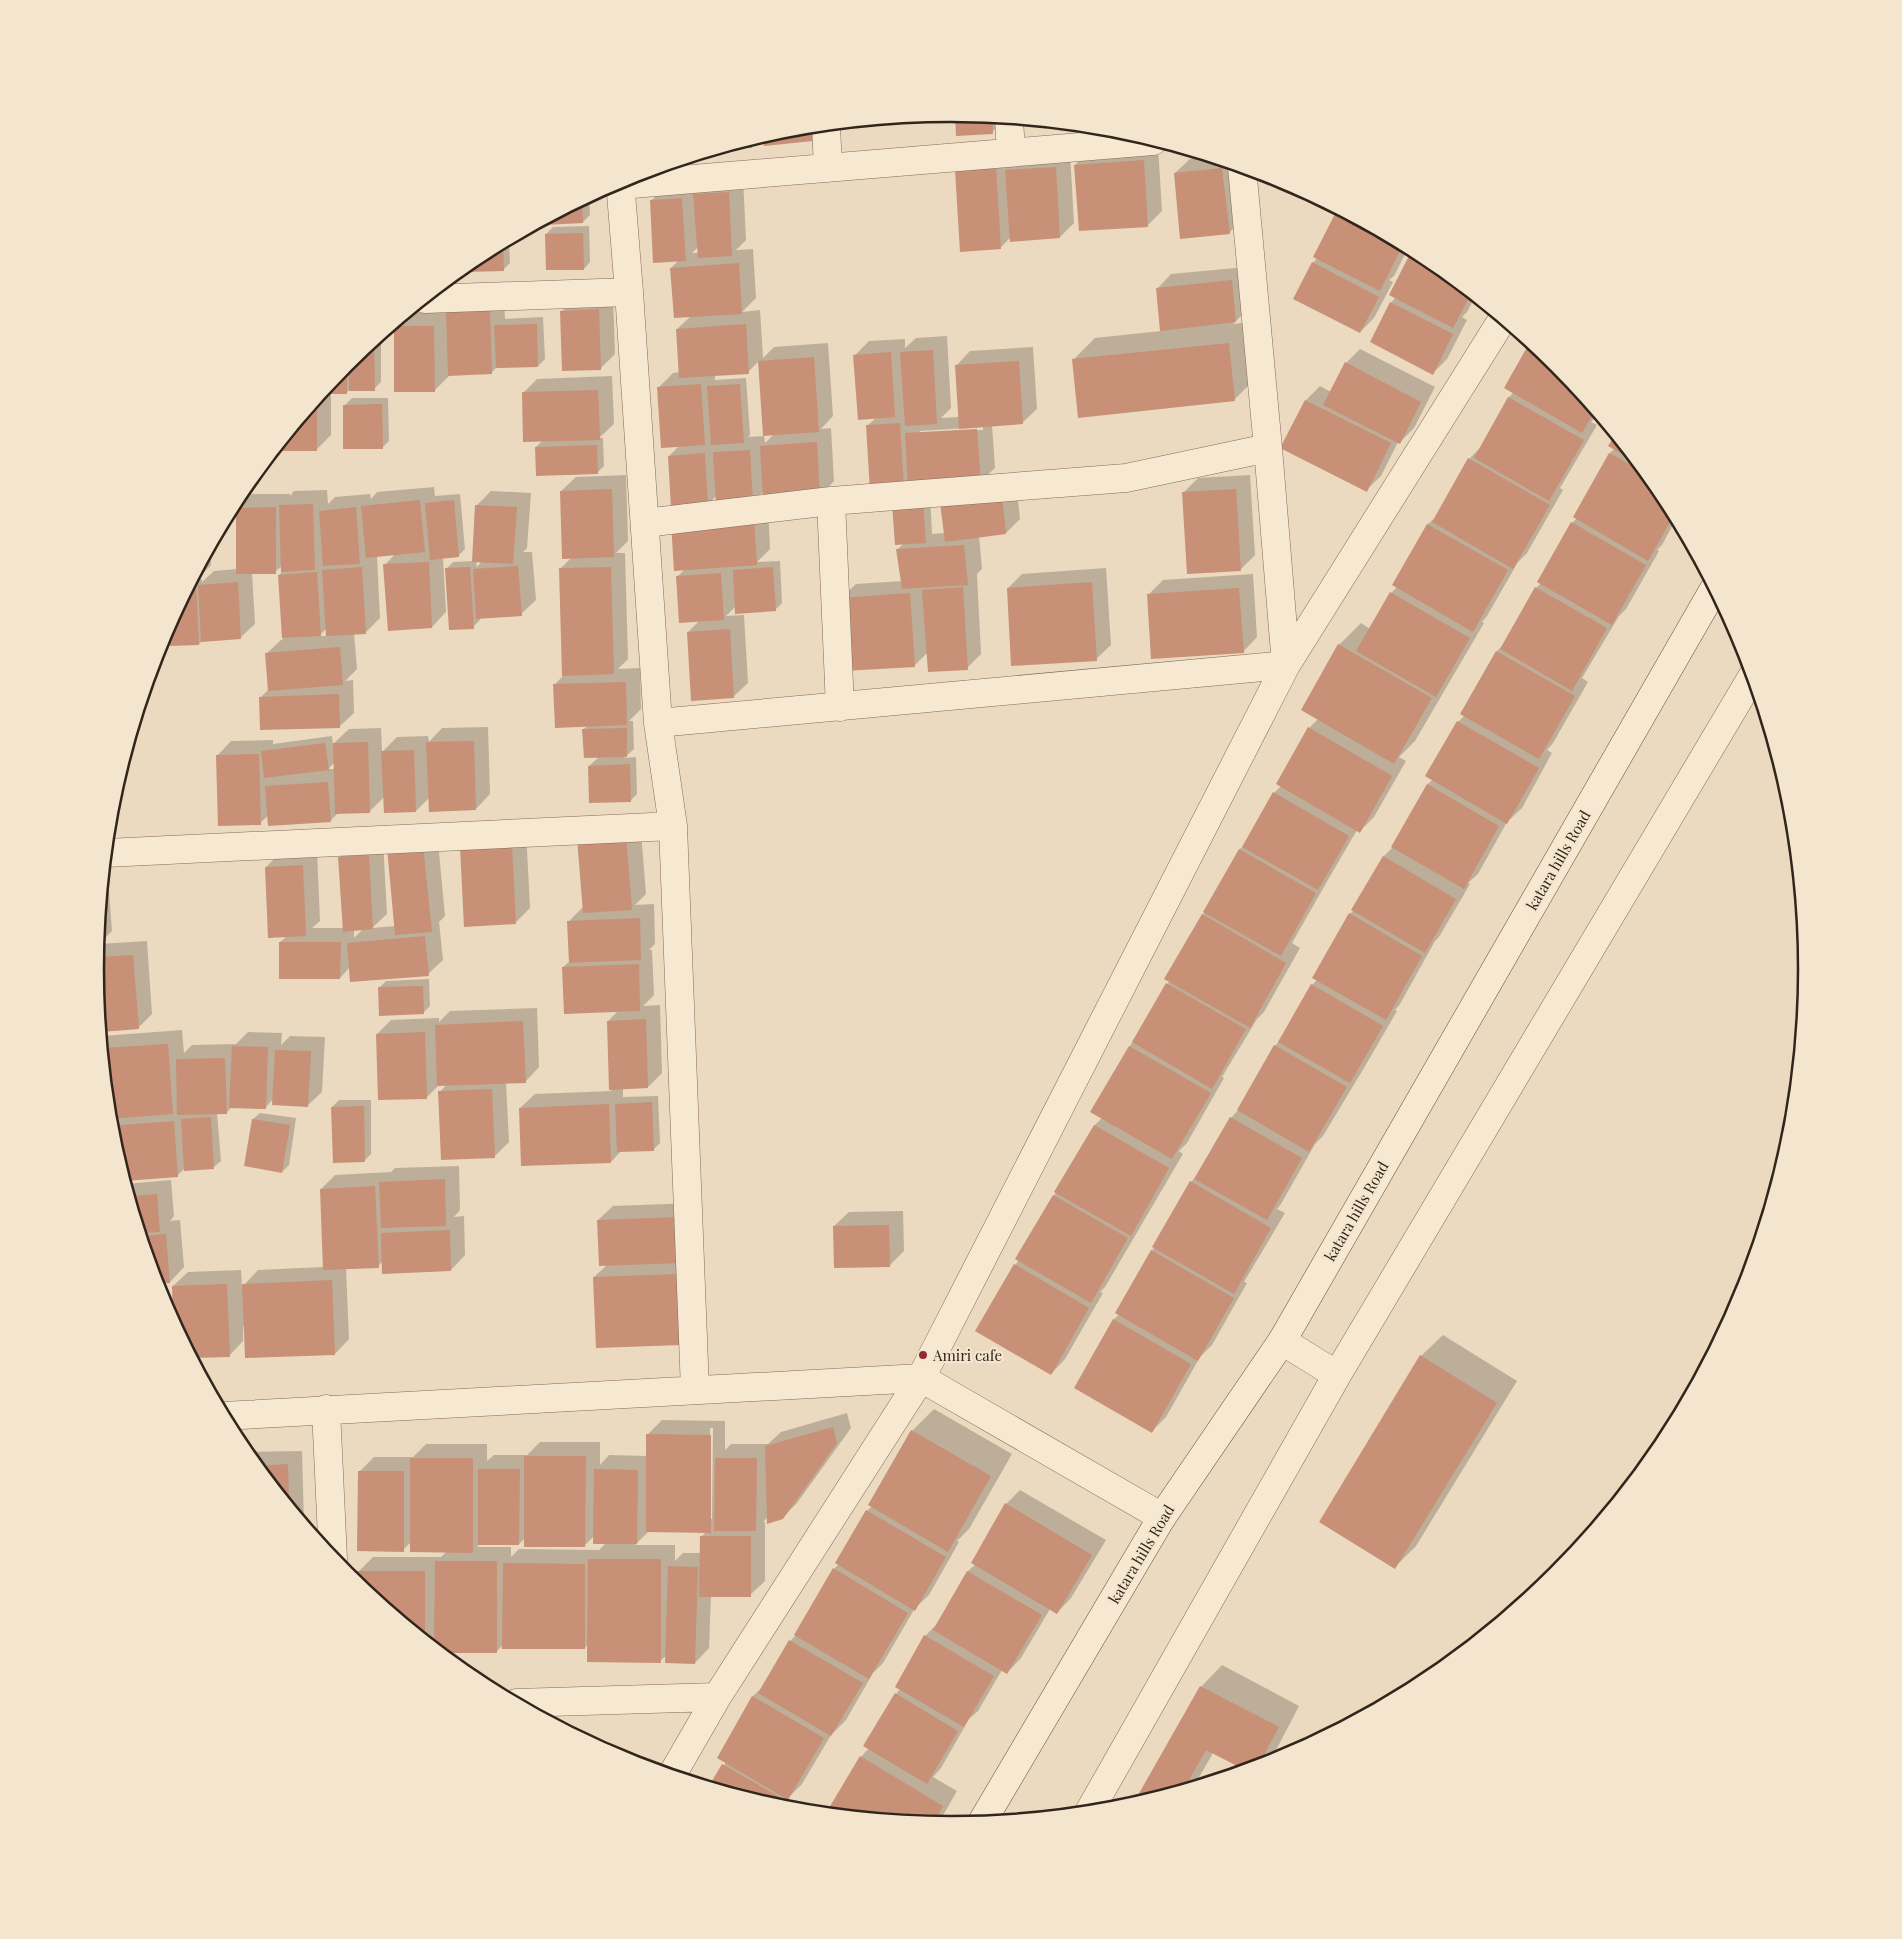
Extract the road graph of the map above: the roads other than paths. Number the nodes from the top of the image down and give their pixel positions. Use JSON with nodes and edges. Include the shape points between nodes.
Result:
{"nodes":[{"id":1,"x":1010,"y":124,"type":"edge"},
{"id":2,"x":826,"y":132,"type":"edge"},
{"id":3,"x":1132,"y":143,"type":"edge"},
{"id":4,"x":1011,"y":152,"type":"junction"},
{"id":5,"x":828,"y":168,"type":"junction"},
{"id":6,"x":1243,"y":175,"type":"edge"},
{"id":7,"x":641,"y":181,"type":"edge"},
{"id":8,"x":621,"y":190,"type":"edge"},
{"id":9,"x":629,"y":292,"type":"junction"},
{"id":10,"x":441,"y":293,"type":"edge"},
{"id":11,"x":1499,"y":324,"type":"edge"},
{"id":12,"x":1268,"y":448,"type":"junction"},
{"id":13,"x":831,"y":501,"type":"junction"},
{"id":14,"x":645,"y":522,"type":"junction"},
{"id":15,"x":1711,"y":595,"type":"edge"},
{"id":16,"x":1286,"y":666,"type":"junction"},
{"id":17,"x":1748,"y":684,"type":"edge"},
{"id":18,"x":840,"y":707,"type":"junction"},
{"id":19,"x":658,"y":723,"type":"junction"},
{"id":20,"x":672,"y":826,"type":"junction"},
{"id":21,"x":112,"y":853,"type":"edge"},
{"id":22,"x":1282,"y":1341,"type":"junction"},
{"id":23,"x":1336,"y":1375,"type":"junction"},
{"id":24,"x":921,"y":1378,"type":"junction"},
{"id":25,"x":694,"y":1390,"type":"junction"},
{"id":26,"x":326,"y":1409,"type":"junction"},
{"id":27,"x":231,"y":1415,"type":"edge"},
{"id":28,"x":1162,"y":1517,"type":"junction"},
{"id":29,"x":332,"y":1548,"type":"edge"},
{"id":30,"x":717,"y":1697,"type":"junction"},
{"id":31,"x":526,"y":1703,"type":"edge"},
{"id":32,"x":675,"y":1770,"type":"edge"},
{"id":33,"x":1095,"y":1804,"type":"edge"},
{"id":34,"x":986,"y":1816,"type":"edge"}],
"edges":[{"from":1,"to":4,"type":"street"},
{"from":2,"to":5,"type":"street"},
{"from":3,"to":4,"type":"street"},
{"from":4,"to":5,"type":"street"},
{"from":5,"to":7,"type":"street"},
{"from":6,"to":12,"type":"street"},
{"from":8,"to":9,"type":"street"},
{"from":9,"to":10,"type":"street"},
{"from":9,"to":14,"type":"street"},
{"from":11,"to":16,"type":"street"},
{"from":12,"to":13,"type":"street","via":[[1126,478]]},
{"from":12,"to":16,"type":"street"},
{"from":13,"to":14,"type":"street"},
{"from":13,"to":18,"type":"street"},
{"from":14,"to":19,"type":"street"},
{"from":15,"to":22,"type":"street","name":"katara hills Road"},
{"from":16,"to":18,"type":"street"},
{"from":16,"to":24,"type":"street"},
{"from":17,"to":23,"type":"street"},
{"from":18,"to":19,"type":"street"},
{"from":19,"to":20,"type":"street"},
{"from":20,"to":21,"type":"street"},
{"from":20,"to":25,"type":"street"},
{"from":22,"to":23,"type":"street"},
{"from":22,"to":28,"type":"street","name":"katara hills Road"},
{"from":23,"to":33,"type":"street"},
{"from":24,"to":25,"type":"street"},
{"from":24,"to":28,"type":"street"},
{"from":24,"to":30,"type":"street"},
{"from":25,"to":26,"type":"street"},
{"from":26,"to":27,"type":"street"},
{"from":26,"to":29,"type":"street"},
{"from":28,"to":34,"type":"street","name":"katara hills Road"},
{"from":30,"to":31,"type":"street"},
{"from":30,"to":32,"type":"street"}]}
